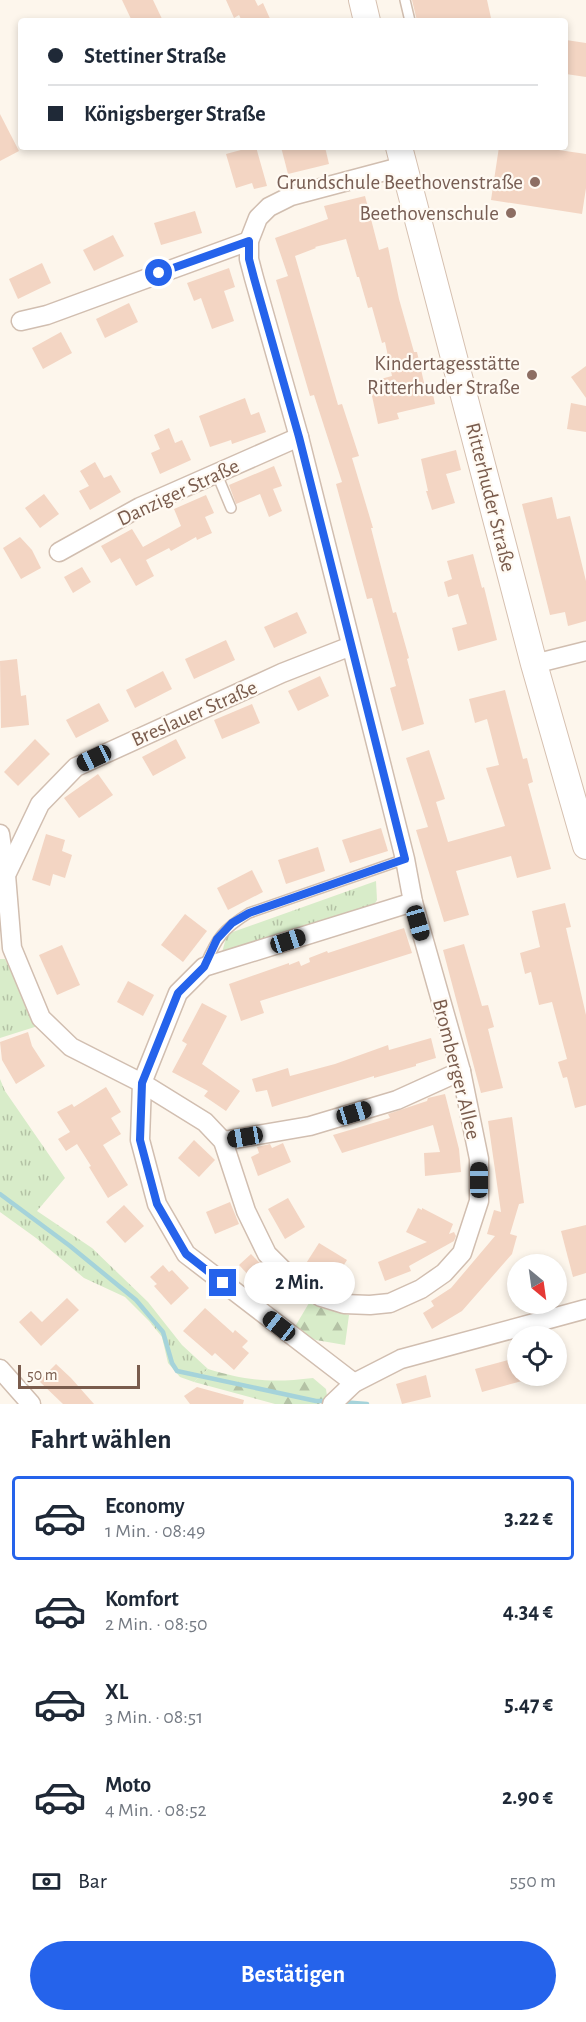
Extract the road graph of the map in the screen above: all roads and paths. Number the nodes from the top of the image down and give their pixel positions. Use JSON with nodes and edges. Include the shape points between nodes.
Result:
{"nodes":[{"id":1,"x":362,"y":0,"type":"edge"},
{"id":2,"x":405,"y":0,"type":"edge"},
{"id":3,"x":366,"y":18,"type":"edge"},
{"id":4,"x":409,"y":18,"type":"edge"},
{"id":5,"x":401,"y":157,"type":"edge"},
{"id":6,"x":249,"y":241,"type":"junction"},
{"id":7,"x":21,"y":321,"type":"dead end"},
{"id":8,"x":299,"y":437,"type":"junction"},
{"id":9,"x":216,"y":472,"type":"junction"},
{"id":10,"x":231,"y":508,"type":"dead end"},
{"id":11,"x":59,"y":552,"type":"dead end"},
{"id":12,"x":351,"y":646,"type":"junction"},
{"id":13,"x":586,"y":651,"type":"edge"},
{"id":14,"x":534,"y":664,"type":"junction"},
{"id":15,"x":0,"y":834,"type":"edge"},
{"id":16,"x":586,"y":846,"type":"edge"},
{"id":17,"x":405,"y":859,"type":"junction"},
{"id":18,"x":6,"y":875,"type":"junction"},
{"id":19,"x":412,"y":902,"type":"junction"},
{"id":20,"x":204,"y":967,"type":"junction"},
{"id":21,"x":460,"y":1071,"type":"junction"},
{"id":22,"x":142,"y":1083,"type":"junction"},
{"id":23,"x":223,"y":1141,"type":"junction"},
{"id":24,"x":586,"y":1309,"type":"edge"},
{"id":25,"x":0,"y":1369,"type":"edge"},
{"id":26,"x":350,"y":1387,"type":"junction"},
{"id":27,"x":31,"y":1404,"type":"edge"},
{"id":28,"x":332,"y":1404,"type":"edge"}],
"edges":[{"from":1,"to":3,"type":"street"},
{"from":2,"to":4,"type":"lane"},
{"from":5,"to":6,"type":"street","via":[[269,207],[258,218]]},
{"from":5,"to":14,"type":"street","name":"Ritterhuder Straße"},
{"from":6,"to":7,"type":"street"},
{"from":6,"to":8,"type":"street","name":"Bromberger Allee","via":[[249,259]]},
{"from":8,"to":9,"type":"street","name":"Danziger Straße"},
{"from":8,"to":12,"type":"street","name":"Bromberger Allee"},
{"from":9,"to":10,"type":"lane"},
{"from":9,"to":11,"type":"street","name":"Danziger Straße","via":[[140,507]]},
{"from":12,"to":17,"type":"street","name":"Bromberger Allee"},
{"from":12,"to":18,"type":"street","name":"Breslauer Straße","via":[[282,673],[76,767],[40,804]]},
{"from":13,"to":14,"type":"street"},
{"from":14,"to":16,"type":"street","name":"Ritterhuder Straße"},
{"from":15,"to":18,"type":"street"},
{"from":17,"to":19,"type":"street","name":"Bromberger Allee"},
{"from":17,"to":20,"type":"lane","via":[[249,913],[217,939]]},
{"from":18,"to":22,"type":"street","via":[[12,948],[41,1018],[71,1047]]},
{"from":19,"to":20,"type":"street"},
{"from":19,"to":21,"type":"street","name":"Bromberger Allee"},
{"from":20,"to":22,"type":"street","via":[[178,993]]},
{"from":21,"to":23,"type":"street","via":[[397,1100],[321,1123]]},
{"from":21,"to":23,"type":"street","name":"Bromberger Allee","via":[[479,1159],[479,1201],[470,1232],[462,1253],[444,1273],[390,1303],[344,1304],[321,1297],[295,1282],[267,1254],[246,1211]]},
{"from":22,"to":23,"type":"street","name":"Bromberger Allee","via":[[205,1122]]},
{"from":22,"to":26,"type":"street","via":[[140,1140],[157,1204],[186,1254]]},
{"from":24,"to":26,"type":"street","via":[[401,1359]]},
{"from":25,"to":27,"type":"street"},
{"from":26,"to":28,"type":"street"}]}
